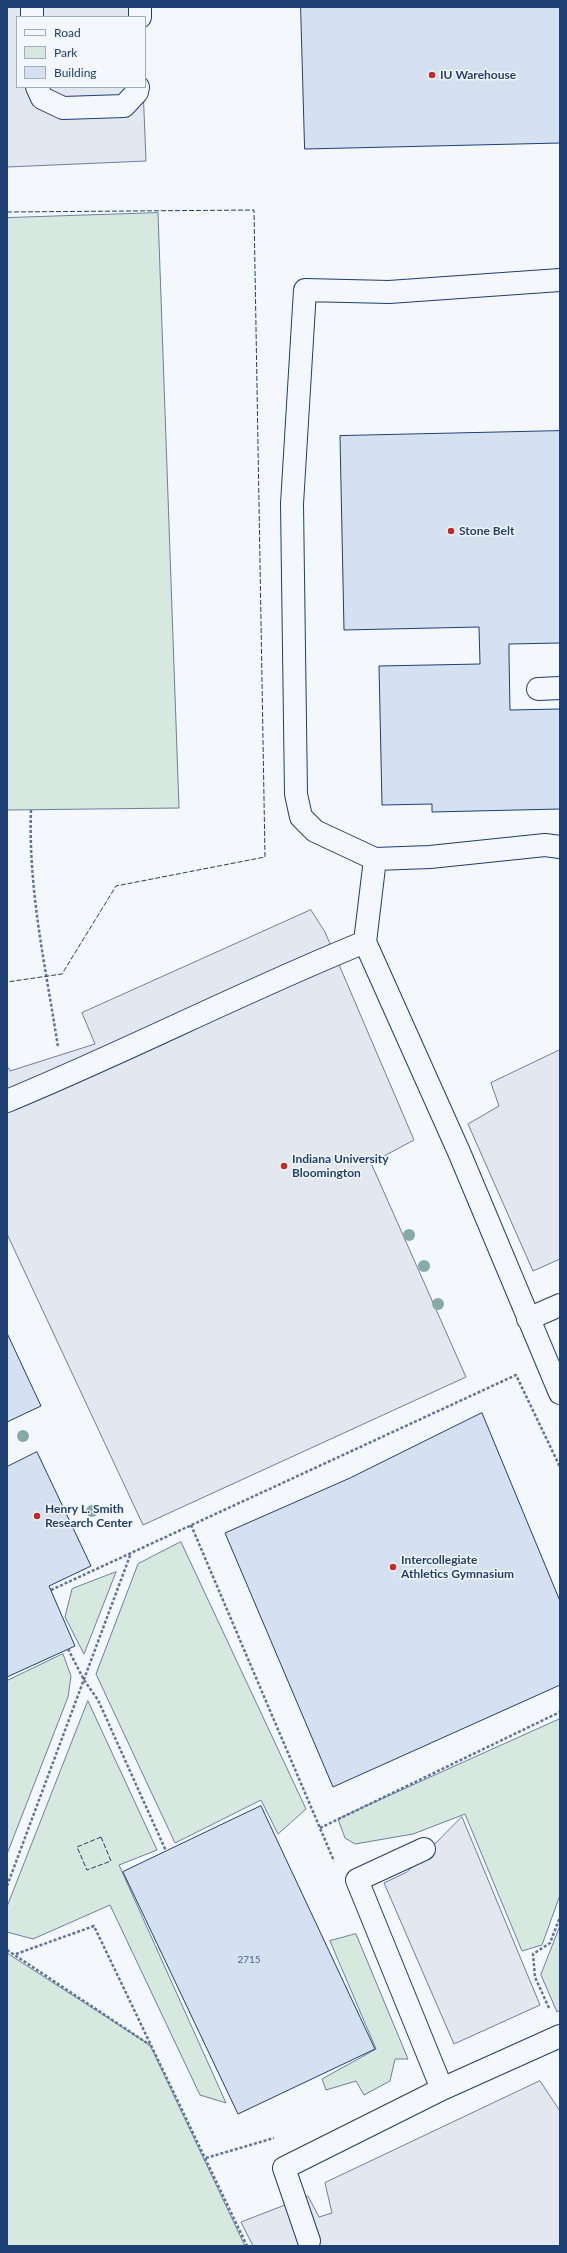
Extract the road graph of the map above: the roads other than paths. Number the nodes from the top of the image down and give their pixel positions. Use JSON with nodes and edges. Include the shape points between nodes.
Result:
{"nodes":[{"id":1,"x":37,"y":88,"type":"edge"},
{"id":2,"x":138,"y":88,"type":"edge"},
{"id":3,"x":560,"y":280,"type":"edge"},
{"id":4,"x":560,"y":688,"type":"edge"},
{"id":5,"x":538,"y":689,"type":"dead end"},
{"id":6,"x":560,"y":847,"type":"edge"},
{"id":7,"x":375,"y":859,"type":"junction"},
{"id":8,"x":366,"y":942,"type":"junction"},
{"id":9,"x":7,"y":1101,"type":"edge"},
{"id":10,"x":560,"y":1304,"type":"edge"},
{"id":11,"x":528,"y":1319,"type":"junction"},
{"id":12,"x":552,"y":1355,"type":"edge"},
{"id":13,"x":560,"y":1393,"type":"edge"},
{"id":14,"x":424,"y":1849,"type":"dead end"},
{"id":15,"x":560,"y":2036,"type":"edge"},
{"id":16,"x":442,"y":2089,"type":"junction"},
{"id":17,"x":310,"y":2241,"type":"dead end"}],
"edges":[{"from":1,"to":2,"type":"lane","via":[[42,98],[63,108],[124,106]]},
{"from":3,"to":7,"type":"lane","via":[[388,292],[305,290],[292,504],[296,794],[301,817],[315,831]]},
{"from":4,"to":5,"type":"lane"},
{"from":6,"to":7,"type":"lane","via":[[545,845],[430,857]]},
{"from":7,"to":8,"type":"lane"},
{"from":8,"to":9,"type":"lane","via":[[295,971],[63,1078]]},
{"from":8,"to":11,"type":"lane","via":[[459,1152]]},
{"from":10,"to":11,"type":"lane"},
{"from":11,"to":12,"type":"lane"},
{"from":12,"to":13,"type":"lane"},
{"from":14,"to":16,"type":"lane","via":[[357,1880]]},
{"from":15,"to":16,"type":"lane"},
{"from":16,"to":17,"type":"lane","via":[[284,2168]]}]}
